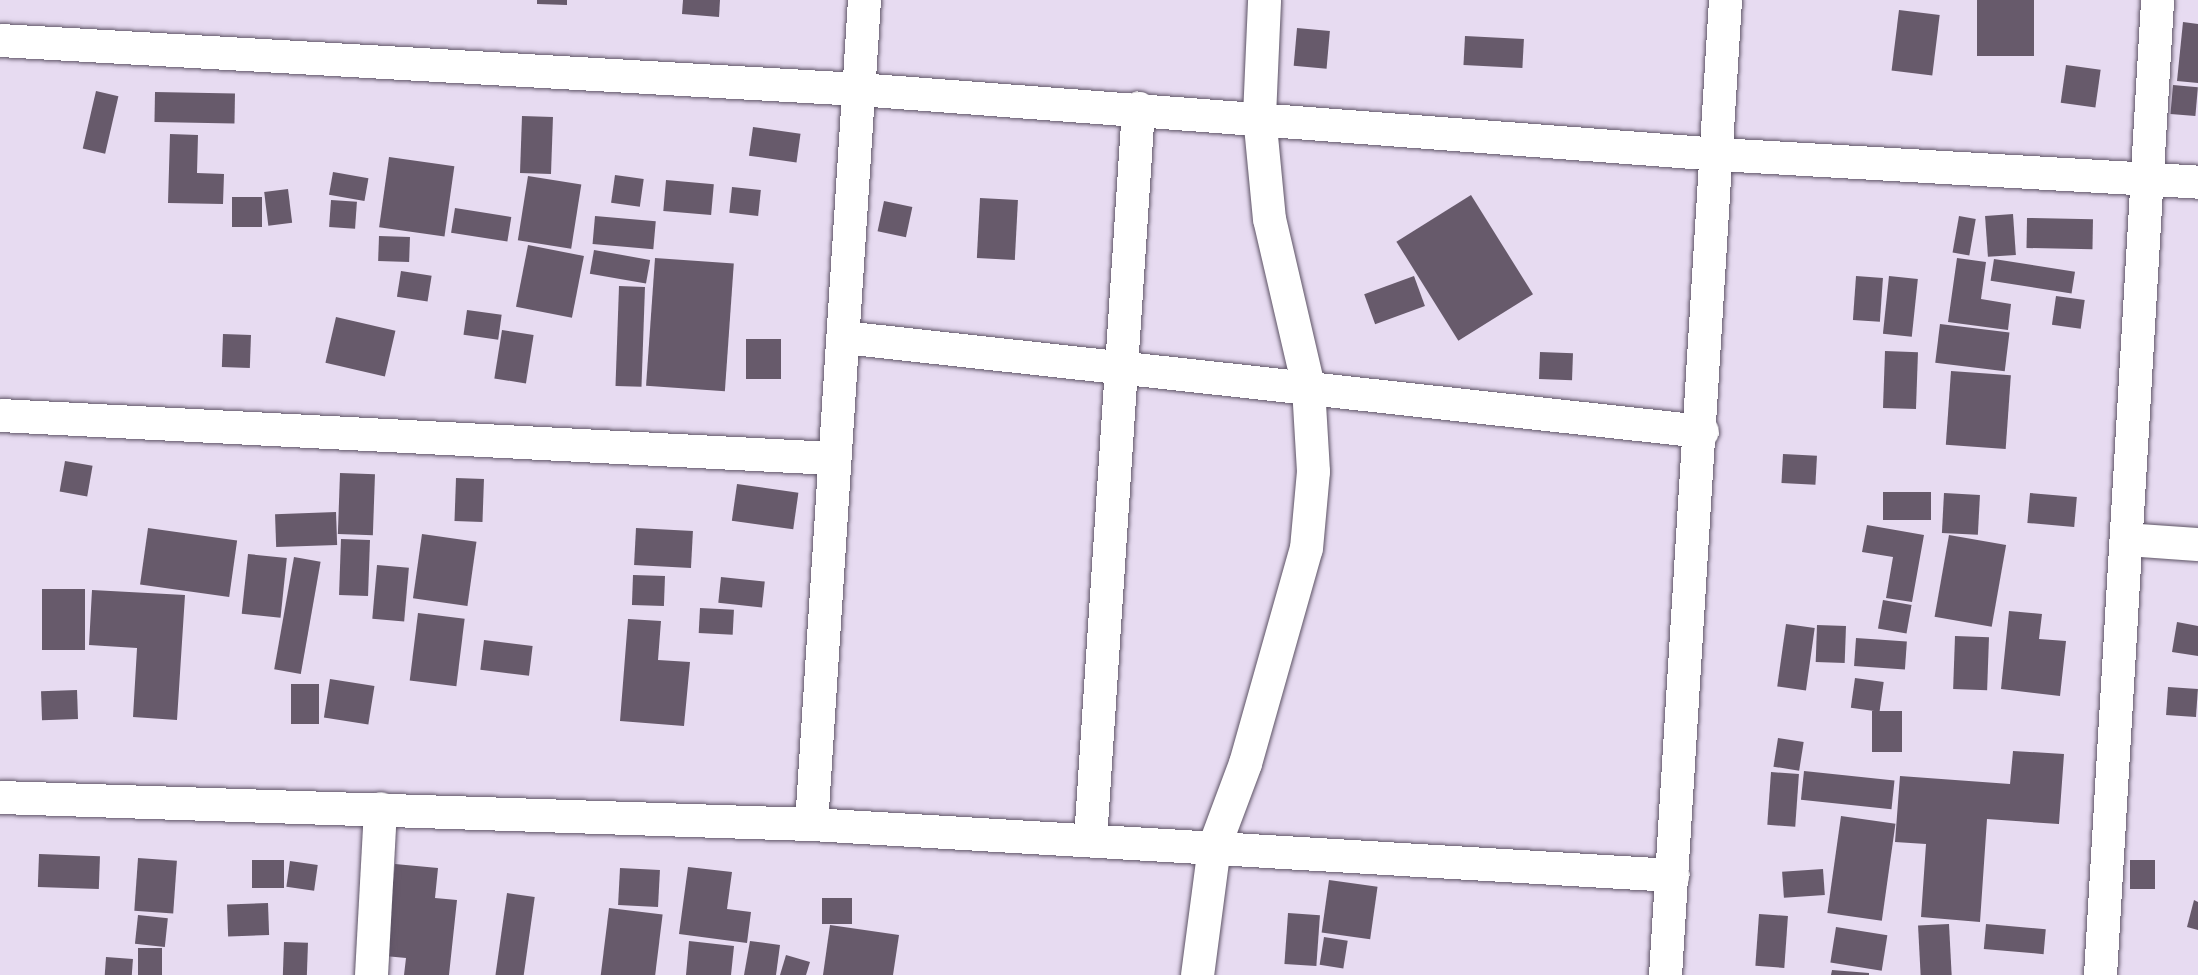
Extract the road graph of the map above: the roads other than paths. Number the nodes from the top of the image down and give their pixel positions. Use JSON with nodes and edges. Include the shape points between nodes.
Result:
{"nodes":[{"id":1,"x":864,"y":0,"type":"edge"},
{"id":2,"x":1264,"y":0,"type":"edge"},
{"id":3,"x":1725,"y":0,"type":"edge"},
{"id":4,"x":2157,"y":0,"type":"edge"},
{"id":5,"x":0,"y":40,"type":"edge"},
{"id":6,"x":858,"y":89,"type":"junction"},
{"id":7,"x":1138,"y":108,"type":"junction"},
{"id":8,"x":1259,"y":116,"type":"junction"},
{"id":9,"x":1718,"y":153,"type":"junction"},
{"id":10,"x":2148,"y":179,"type":"junction"},
{"id":11,"x":2198,"y":182,"type":"edge"},
{"id":12,"x":843,"y":338,"type":"junction"},
{"id":13,"x":1119,"y":366,"type":"junction"},
{"id":14,"x":1308,"y":386,"type":"junction"},
{"id":15,"x":0,"y":415,"type":"edge"},
{"id":16,"x":1702,"y":431,"type":"junction"},
{"id":17,"x":833,"y":458,"type":"junction"},
{"id":18,"x":2126,"y":539,"type":"junction"},
{"id":19,"x":2198,"y":544,"type":"edge"},
{"id":20,"x":0,"y":797,"type":"edge"},
{"id":21,"x":381,"y":808,"type":"junction"},
{"id":22,"x":811,"y":824,"type":"junction"},
{"id":23,"x":1090,"y":839,"type":"junction"},
{"id":24,"x":1214,"y":846,"type":"junction"},
{"id":25,"x":1672,"y":875,"type":"junction"},
{"id":26,"x":371,"y":975,"type":"edge"},
{"id":27,"x":1197,"y":975,"type":"edge"},
{"id":28,"x":1665,"y":975,"type":"edge"},
{"id":29,"x":2100,"y":975,"type":"edge"}],
"edges":[{"from":1,"to":6,"type":"street"},
{"from":2,"to":8,"type":"street"},
{"from":3,"to":9,"type":"street"},
{"from":4,"to":10,"type":"street"},
{"from":5,"to":6,"type":"street"},
{"from":6,"to":7,"type":"street"},
{"from":6,"to":12,"type":"street"},
{"from":7,"to":8,"type":"street"},
{"from":7,"to":13,"type":"street"},
{"from":8,"to":9,"type":"street"},
{"from":8,"to":14,"type":"street","via":[[1269,219]]},
{"from":9,"to":10,"type":"street"},
{"from":9,"to":16,"type":"street"},
{"from":10,"to":11,"type":"street"},
{"from":10,"to":18,"type":"street"},
{"from":12,"to":13,"type":"street"},
{"from":12,"to":17,"type":"street"},
{"from":13,"to":14,"type":"street"},
{"from":13,"to":23,"type":"street"},
{"from":14,"to":16,"type":"street"},
{"from":14,"to":24,"type":"street","via":[[1313,471],[1306,548],[1245,763]]},
{"from":15,"to":17,"type":"street"},
{"from":16,"to":25,"type":"street"},
{"from":17,"to":22,"type":"street"},
{"from":18,"to":19,"type":"street"},
{"from":18,"to":29,"type":"street"},
{"from":20,"to":21,"type":"street"},
{"from":21,"to":22,"type":"street"},
{"from":21,"to":26,"type":"street"},
{"from":22,"to":23,"type":"street"},
{"from":23,"to":24,"type":"street"},
{"from":24,"to":25,"type":"street"},
{"from":24,"to":27,"type":"street"},
{"from":25,"to":28,"type":"street"}]}
